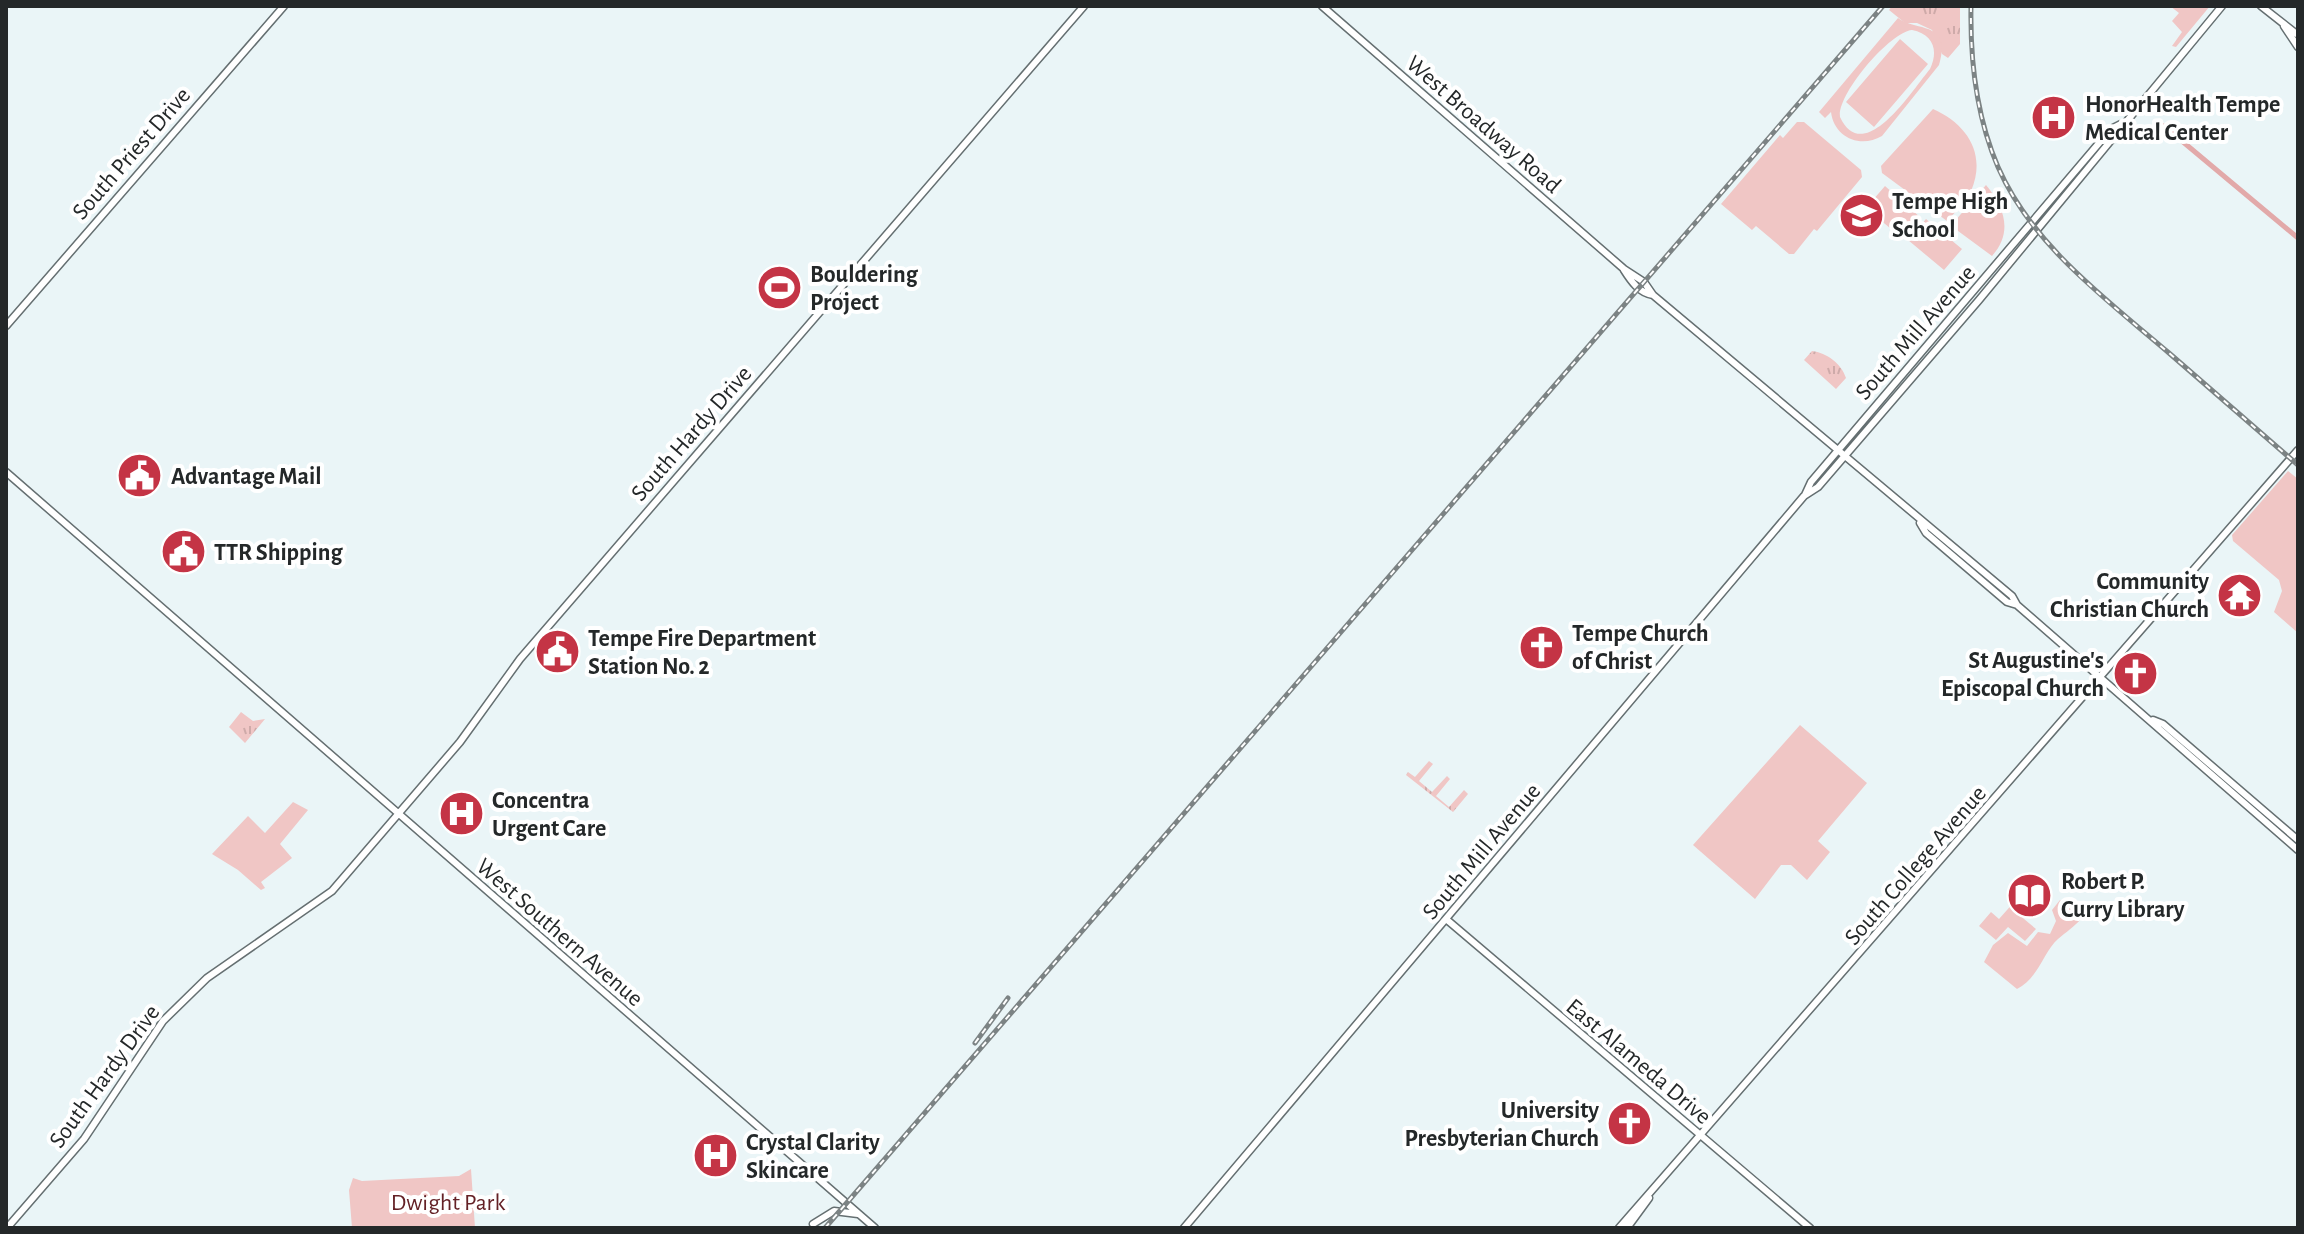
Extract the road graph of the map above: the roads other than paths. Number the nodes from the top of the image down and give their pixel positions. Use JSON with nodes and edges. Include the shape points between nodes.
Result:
{"nodes":[{"id":1,"x":284,"y":6,"type":"edge"},
{"id":2,"x":1084,"y":6,"type":"edge"},
{"id":3,"x":1322,"y":6,"type":"edge"},
{"id":4,"x":2222,"y":6,"type":"edge"},
{"id":5,"x":2261,"y":6,"type":"edge"},
{"id":6,"x":2284,"y":26,"type":"junction"},
{"id":7,"x":2298,"y":35,"type":"edge"},
{"id":8,"x":2298,"y":47,"type":"edge"},
{"id":9,"x":6,"y":326,"type":"edge"},
{"id":10,"x":2298,"y":450,"type":"edge"},
{"id":11,"x":1840,"y":454,"type":"junction"},
{"id":12,"x":6,"y":472,"type":"edge"},
{"id":13,"x":2102,"y":678,"type":"junction"},
{"id":14,"x":2150,"y":718,"type":"junction"},
{"id":15,"x":398,"y":814,"type":"junction"},
{"id":16,"x":2298,"y":840,"type":"edge"},
{"id":17,"x":2298,"y":850,"type":"edge"},
{"id":18,"x":1446,"y":919,"type":"junction"},
{"id":19,"x":1701,"y":1137,"type":"junction"},
{"id":20,"x":1649,"y":1198,"type":"junction"},
{"id":21,"x":858,"y":1214,"type":"junction"},
{"id":22,"x":813,"y":1224,"type":"dead end"},
{"id":23,"x":7,"y":1228,"type":"edge"},
{"id":24,"x":875,"y":1228,"type":"edge"},
{"id":25,"x":1184,"y":1228,"type":"edge"},
{"id":26,"x":1619,"y":1228,"type":"edge"},
{"id":27,"x":1627,"y":1228,"type":"edge"},
{"id":28,"x":1810,"y":1228,"type":"edge"}],
"edges":[{"from":1,"to":9,"type":"main road","name":"South Priest Drive"},
{"from":2,"to":15,"type":"main road","name":"South Hardy Drive","via":[[527,649],[460,742]]},
{"from":3,"to":11,"type":"main road","name":"West Broadway Road"},
{"from":4,"to":11,"type":"main road","name":"South Mill Avenue","via":[[1998,277]]},
{"from":5,"to":6,"type":"main road"},
{"from":6,"to":7,"type":"main road"},
{"from":6,"to":8,"type":"main road"},
{"from":10,"to":13,"type":"main road","name":"South College Avenue"},
{"from":11,"to":13,"type":"main road","name":"West Broadway Road","via":[[1966,556]]},
{"from":11,"to":18,"type":"main road","name":"South Mill Avenue","via":[[1811,482]]},
{"from":12,"to":15,"type":"main road","name":"West Southern Avenue"},
{"from":13,"to":14,"type":"main road","name":"West Broadway Road"},
{"from":13,"to":19,"type":"main road","name":"South College Avenue"},
{"from":14,"to":16,"type":"main road"},
{"from":14,"to":17,"type":"main road"},
{"from":15,"to":21,"type":"main road","name":"West Southern Avenue"},
{"from":15,"to":23,"type":"main road","name":"South Hardy Drive","via":[[319,900],[207,978],[170,1013],[90,1131]]},
{"from":18,"to":19,"type":"main road","name":"East Alameda Drive"},
{"from":18,"to":25,"type":"main road","name":"South Mill Avenue"},
{"from":19,"to":20,"type":"main road","name":"South College Avenue"},
{"from":19,"to":28,"type":"main road","name":"East Alameda Drive"},
{"from":20,"to":26,"type":"main road","name":"South College Avenue"},
{"from":20,"to":27,"type":"main road","name":"South College Avenue"},
{"from":21,"to":22,"type":"main road","via":[[834,1211]]},
{"from":21,"to":24,"type":"main road","name":"West Southern Avenue"}]}
